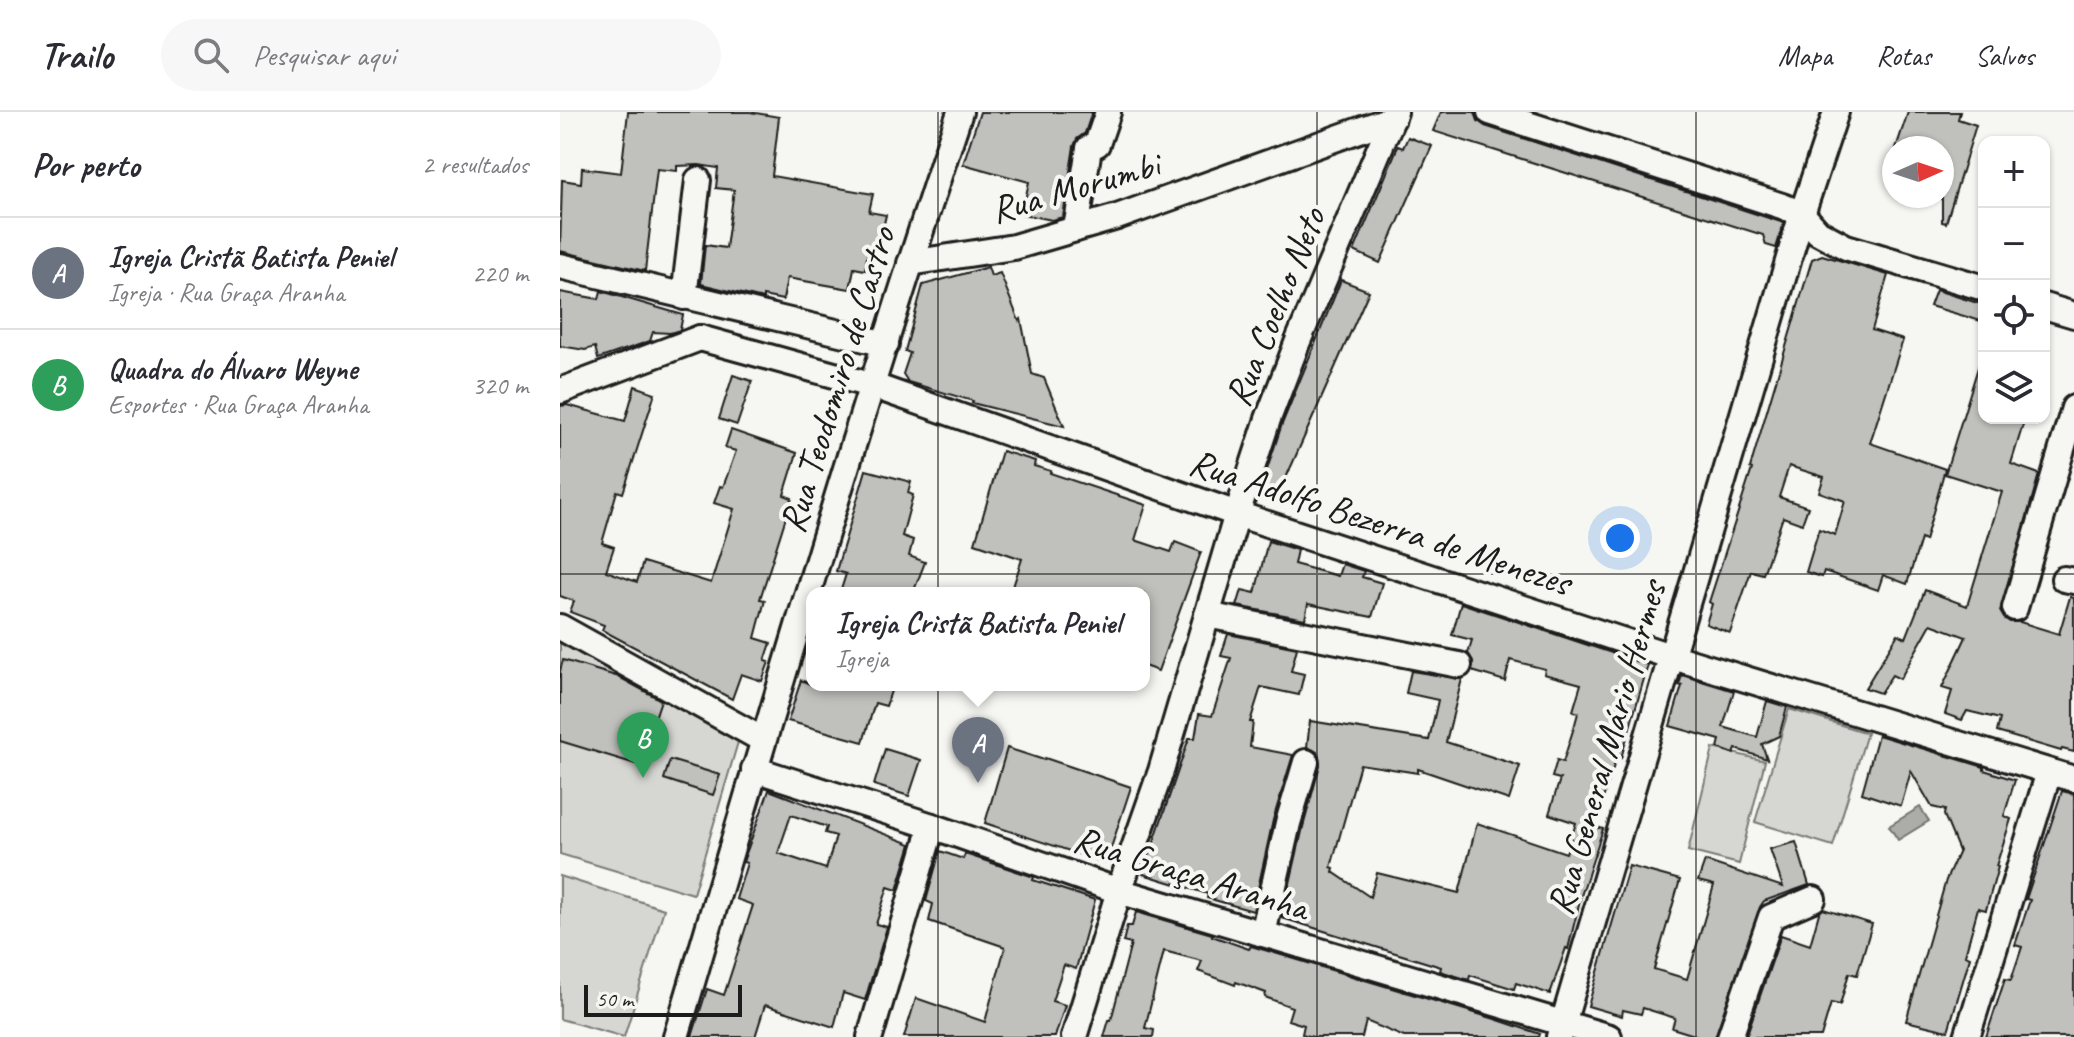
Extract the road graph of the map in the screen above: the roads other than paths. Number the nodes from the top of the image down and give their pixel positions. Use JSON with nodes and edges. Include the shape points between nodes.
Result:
{"nodes":[{"id":1,"x":960,"y":112,"type":"edge"},
{"id":2,"x":1108,"y":112,"type":"edge"},
{"id":3,"x":1490,"y":112,"type":"edge"},
{"id":4,"x":1836,"y":112,"type":"edge"},
{"id":5,"x":1394,"y":115,"type":"edge"},
{"id":6,"x":698,"y":180,"type":"dead end"},
{"id":7,"x":1802,"y":214,"type":"junction"},
{"id":8,"x":1076,"y":229,"type":"junction"},
{"id":9,"x":910,"y":263,"type":"junction"},
{"id":10,"x":560,"y":266,"type":"edge"},
{"id":11,"x":1978,"y":286,"type":"edge"},
{"id":12,"x":684,"y":297,"type":"junction"},
{"id":13,"x":708,"y":303,"type":"junction"},
{"id":14,"x":2050,"y":308,"type":"edge"},
{"id":15,"x":2074,"y":315,"type":"edge"},
{"id":16,"x":700,"y":338,"type":"junction"},
{"id":17,"x":886,"y":344,"type":"junction"},
{"id":18,"x":874,"y":386,"type":"junction"},
{"id":19,"x":566,"y":387,"type":"edge"},
{"id":20,"x":2074,"y":408,"type":"edge"},
{"id":21,"x":1237,"y":514,"type":"junction"},
{"id":22,"x":811,"y":587,"type":"edge"},
{"id":23,"x":806,"y":603,"type":"edge"},
{"id":24,"x":2015,"y":608,"type":"dead end"},
{"id":25,"x":1207,"y":615,"type":"junction"},
{"id":26,"x":560,"y":627,"type":"edge"},
{"id":27,"x":1670,"y":656,"type":"junction"},
{"id":28,"x":1459,"y":665,"type":"dead end"},
{"id":29,"x":763,"y":740,"type":"junction"},
{"id":30,"x":1306,"y":762,"type":"dead end"},
{"id":31,"x":754,"y":769,"type":"junction"},
{"id":32,"x":2049,"y":772,"type":"junction"},
{"id":33,"x":2074,"y":779,"type":"edge"},
{"id":34,"x":932,"y":826,"type":"junction"},
{"id":35,"x":1119,"y":891,"type":"junction"},
{"id":36,"x":1813,"y":899,"type":"dead end"},
{"id":37,"x":1263,"y":934,"type":"junction"},
{"id":38,"x":1561,"y":1030,"type":"edge"},
{"id":39,"x":676,"y":1037,"type":"edge"},
{"id":40,"x":870,"y":1037,"type":"edge"},
{"id":41,"x":1074,"y":1037,"type":"edge"},
{"id":42,"x":1609,"y":1037,"type":"edge"},
{"id":43,"x":1730,"y":1037,"type":"edge"},
{"id":44,"x":1967,"y":1037,"type":"edge"}],
"edges":[{"from":1,"to":9,"type":"street","name":"Rua Teodomiro de Castro"},
{"from":2,"to":8,"type":"street","via":[[1097,144],[1089,148]]},
{"from":3,"to":7,"type":"street"},
{"from":4,"to":7,"type":"street","name":"Rua General Mário Hermes"},
{"from":5,"to":8,"type":"street","name":"Rua Morumbi"},
{"from":5,"to":21,"type":"street","name":"Rua Coelho Neto","via":[[1298,341]]},
{"from":6,"to":12,"type":"street"},
{"from":7,"to":11,"type":"street","via":[[1818,232],[1846,247]]},
{"from":7,"to":27,"type":"street","name":"Rua General Mário Hermes"},
{"from":8,"to":9,"type":"street","name":"Rua Morumbi","via":[[1014,247]]},
{"from":9,"to":17,"type":"street","name":"Rua Teodomiro de Castro"},
{"from":10,"to":12,"type":"street"},
{"from":12,"to":13,"type":"street"},
{"from":13,"to":16,"type":"street"},
{"from":13,"to":17,"type":"street"},
{"from":14,"to":15,"type":"street"},
{"from":16,"to":18,"type":"street","name":"Rua Adolfo Bezerra de Menezes"},
{"from":16,"to":19,"type":"street"},
{"from":17,"to":18,"type":"street","name":"Rua Teodomiro de Castro"},
{"from":18,"to":21,"type":"street","name":"Rua Adolfo Bezerra de Menezes"},
{"from":18,"to":22,"type":"street","name":"Rua Teodomiro de Castro"},
{"from":20,"to":24,"type":"street"},
{"from":21,"to":25,"type":"street","name":"Rua Coelho Neto"},
{"from":21,"to":27,"type":"street","name":"Rua Adolfo Bezerra de Menezes"},
{"from":23,"to":29,"type":"street","name":"Rua Teodomiro de Castro"},
{"from":25,"to":28,"type":"street"},
{"from":25,"to":35,"type":"street","name":"Rua Coelho Neto"},
{"from":26,"to":29,"type":"street"},
{"from":27,"to":32,"type":"street","name":"Rua Adolfo Bezerra de Menezes"},
{"from":27,"to":38,"type":"street","name":"Rua General Mário Hermes"},
{"from":29,"to":31,"type":"street","name":"Rua Teodomiro de Castro"},
{"from":30,"to":37,"type":"street"},
{"from":31,"to":34,"type":"street","name":"Rua Graça Aranha"},
{"from":31,"to":39,"type":"street","name":"Rua Teodomiro de Castro"},
{"from":32,"to":33,"type":"street","name":"Rua Adolfo Bezerra de Menezes"},
{"from":32,"to":44,"type":"street"},
{"from":34,"to":35,"type":"street","name":"Rua Graça Aranha"},
{"from":34,"to":40,"type":"street"},
{"from":35,"to":37,"type":"street","name":"Rua Graça Aranha"},
{"from":35,"to":41,"type":"street","name":"Rua Coelho Neto"},
{"from":36,"to":43,"type":"street","via":[[1771,917]]},
{"from":37,"to":38,"type":"street","name":"Rua Graça Aranha"},
{"from":38,"to":42,"type":"street","name":"Rua Graça Aranha"}]}
